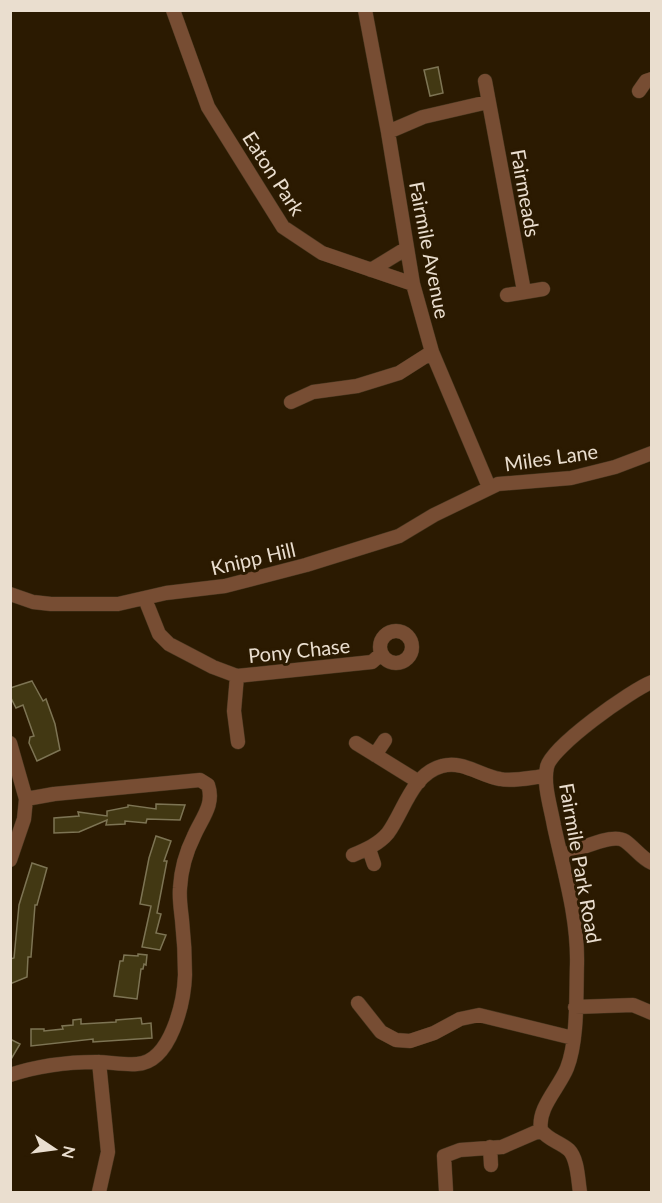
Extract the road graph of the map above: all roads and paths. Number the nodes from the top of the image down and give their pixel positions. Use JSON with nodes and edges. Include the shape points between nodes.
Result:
{"nodes":[{"id":1,"x":173,"y":10,"type":"edge"},
{"id":2,"x":365,"y":10,"type":"edge"},
{"id":3,"x":651,"y":79,"type":"edge"},
{"id":4,"x":485,"y":81,"type":"dead end"},
{"id":5,"x":639,"y":91,"type":"dead end"},
{"id":6,"x":488,"y":102,"type":"junction"},
{"id":7,"x":388,"y":132,"type":"junction"},
{"id":8,"x":407,"y":248,"type":"junction"},
{"id":9,"x":371,"y":270,"type":"junction"},
{"id":10,"x":413,"y":284,"type":"junction"},
{"id":11,"x":543,"y":289,"type":"dead end"},
{"id":12,"x":524,"y":291,"type":"junction"},
{"id":13,"x":507,"y":295,"type":"dead end"},
{"id":14,"x":432,"y":352,"type":"junction"},
{"id":15,"x":291,"y":402,"type":"dead end"},
{"id":16,"x":651,"y":453,"type":"edge"},
{"id":17,"x":489,"y":487,"type":"junction"},
{"id":18,"x":10,"y":594,"type":"edge"},
{"id":19,"x":145,"y":599,"type":"junction"},
{"id":20,"x":381,"y":654,"type":"dead end"},
{"id":21,"x":237,"y":676,"type":"junction"},
{"id":22,"x":651,"y":682,"type":"edge"},
{"id":23,"x":385,"y":740,"type":"dead end"},
{"id":24,"x":238,"y":742,"type":"dead end"},
{"id":25,"x":10,"y":743,"type":"edge"},
{"id":26,"x":356,"y":743,"type":"dead end"},
{"id":27,"x":375,"y":755,"type":"junction"},
{"id":28,"x":546,"y":776,"type":"junction"},
{"id":29,"x":419,"y":782,"type":"junction"},
{"id":30,"x":26,"y":799,"type":"junction"},
{"id":31,"x":369,"y":849,"type":"junction"},
{"id":32,"x":353,"y":855,"type":"dead end"},
{"id":33,"x":561,"y":856,"type":"junction"},
{"id":34,"x":10,"y":860,"type":"edge"},
{"id":35,"x":651,"y":863,"type":"edge"},
{"id":36,"x":374,"y":864,"type":"dead end"},
{"id":37,"x":358,"y":1003,"type":"dead end"},
{"id":38,"x":575,"y":1007,"type":"junction"},
{"id":39,"x":651,"y":1013,"type":"edge"},
{"id":40,"x":573,"y":1038,"type":"junction"},
{"id":41,"x":99,"y":1062,"type":"junction"},
{"id":42,"x":10,"y":1075,"type":"edge"},
{"id":43,"x":542,"y":1130,"type":"junction"},
{"id":44,"x":490,"y":1147,"type":"junction"},
{"id":45,"x":491,"y":1164,"type":"dead end"},
{"id":46,"x":446,"y":1191,"type":"edge"},
{"id":47,"x":99,"y":1192,"type":"edge"},
{"id":48,"x":580,"y":1192,"type":"edge"}],
"edges":[{"from":1,"to":9,"type":"street","name":"Eaton Park","via":[[208,107],[283,227],[322,253]]},
{"from":2,"to":7,"type":"street","name":"Fairmile Avenue"},
{"from":3,"to":5,"type":"street"},
{"from":4,"to":6,"type":"street","name":"Fairmeads"},
{"from":6,"to":7,"type":"street","via":[[423,117]]},
{"from":6,"to":12,"type":"street","name":"Fairmeads"},
{"from":7,"to":8,"type":"street","name":"Fairmile Avenue"},
{"from":8,"to":9,"type":"street"},
{"from":8,"to":10,"type":"street","name":"Fairmile Avenue"},
{"from":9,"to":10,"type":"street","name":"Eaton Park"},
{"from":10,"to":14,"type":"street","name":"Fairmile Avenue"},
{"from":11,"to":12,"type":"street"},
{"from":12,"to":13,"type":"street"},
{"from":14,"to":15,"type":"street","via":[[399,373],[357,386],[313,392]]},
{"from":14,"to":17,"type":"street","name":"Fairmile Avenue"},
{"from":16,"to":17,"type":"street","name":"Miles Lane","via":[[571,478]]},
{"from":17,"to":19,"type":"street","name":"Knipp Hill","via":[[399,536],[367,547],[225,586]]},
{"from":18,"to":19,"type":"street","name":"Knipp Hill","via":[[51,604],[118,604]]},
{"from":19,"to":21,"type":"street","name":"Pony Chase","via":[[159,634],[169,644]]},
{"from":20,"to":21,"type":"street","name":"Pony Chase","via":[[372,662]]},
{"from":21,"to":24,"type":"street","via":[[234,711]]},
{"from":22,"to":28,"type":"street","name":"Fairmile Park Road","via":[[614,704],[563,745],[549,761]]},
{"from":23,"to":27,"type":"street"},
{"from":25,"to":30,"type":"street"},
{"from":26,"to":27,"type":"street"},
{"from":27,"to":29,"type":"street"},
{"from":28,"to":29,"type":"street","via":[[501,780],[457,765],[442,766],[425,774]]},
{"from":28,"to":33,"type":"street","name":"Fairmile Park Road"},
{"from":29,"to":31,"type":"street","via":[[387,835]]},
{"from":30,"to":34,"type":"street","via":[[24,819]]},
{"from":30,"to":41,"type":"street","via":[[200,780],[208,785],[212,795],[183,866],[179,890],[185,977],[170,1039],[159,1055],[140,1064]]},
{"from":31,"to":32,"type":"street"},
{"from":31,"to":36,"type":"street"},
{"from":33,"to":35,"type":"street","via":[[618,838]]},
{"from":33,"to":38,"type":"street","name":"Fairmile Park Road","via":[[577,934]]},
{"from":37,"to":40,"type":"street","via":[[381,1032],[396,1040],[411,1041],[460,1019],[479,1015]]},
{"from":38,"to":39,"type":"street","via":[[633,1005]]},
{"from":38,"to":40,"type":"street","name":"Fairmile Park Road"},
{"from":40,"to":43,"type":"street","name":"Fairmile Park Road","via":[[568,1068],[541,1119]]},
{"from":41,"to":42,"type":"street"},
{"from":41,"to":47,"type":"street","via":[[108,1152]]},
{"from":43,"to":44,"type":"street","via":[[502,1147]]},
{"from":43,"to":48,"type":"street","via":[[569,1150]]},
{"from":44,"to":45,"type":"street"},
{"from":44,"to":46,"type":"street","via":[[460,1150],[443,1157]]}]}
